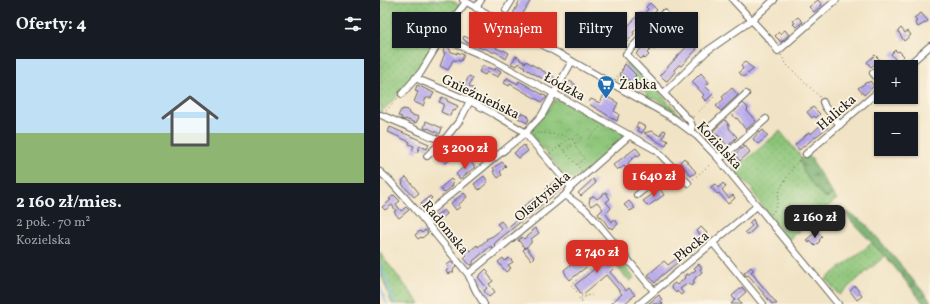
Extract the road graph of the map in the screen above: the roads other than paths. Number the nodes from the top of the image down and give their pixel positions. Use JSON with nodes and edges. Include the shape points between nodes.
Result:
{"nodes":[{"id":1,"x":481,"y":0,"type":"edge"},
{"id":2,"x":512,"y":0,"type":"edge"},
{"id":3,"x":733,"y":0,"type":"edge"},
{"id":4,"x":774,"y":0,"type":"edge"},
{"id":5,"x":836,"y":0,"type":"edge"},
{"id":6,"x":465,"y":1,"type":"edge"},
{"id":7,"x":476,"y":8,"type":"junction"},
{"id":8,"x":506,"y":10,"type":"dead end"},
{"id":9,"x":458,"y":12,"type":"edge"},
{"id":10,"x":752,"y":20,"type":"junction"},
{"id":11,"x":461,"y":46,"type":"edge"},
{"id":12,"x":930,"y":46,"type":"edge"},
{"id":13,"x":635,"y":47,"type":"edge"},
{"id":14,"x":436,"y":48,"type":"edge"},
{"id":15,"x":911,"y":53,"type":"dead end"},
{"id":16,"x":915,"y":59,"type":"joint"},
{"id":17,"x":572,"y":61,"type":"junction"},
{"id":18,"x":872,"y":73,"type":"dead end"},
{"id":19,"x":874,"y":75,"type":"edge"},
{"id":20,"x":415,"y":78,"type":"junction"},
{"id":21,"x":664,"y":93,"type":"junction"},
{"id":22,"x":402,"y":94,"type":"road end"},
{"id":23,"x":554,"y":94,"type":"junction"},
{"id":24,"x":746,"y":94,"type":"dead end"},
{"id":25,"x":874,"y":95,"type":"edge"},
{"id":26,"x":470,"y":102,"type":"junction"},
{"id":27,"x":823,"y":102,"type":"road end"},
{"id":28,"x":381,"y":115,"type":"road end"},
{"id":29,"x":766,"y":119,"type":"dead end"},
{"id":30,"x":840,"y":125,"type":"junction"},
{"id":31,"x":691,"y":130,"type":"junction"},
{"id":32,"x":526,"y":133,"type":"junction"},
{"id":33,"x":630,"y":135,"type":"junction"},
{"id":34,"x":442,"y":141,"type":"junction"},
{"id":35,"x":806,"y":154,"type":"road end"},
{"id":36,"x":427,"y":156,"type":"dead end"},
{"id":37,"x":718,"y":157,"type":"junction"},
{"id":38,"x":672,"y":167,"type":"junction"},
{"id":39,"x":380,"y":172,"type":"edge"},
{"id":40,"x":582,"y":177,"type":"junction"},
{"id":41,"x":564,"y":178,"type":"junction"},
{"id":42,"x":688,"y":183,"type":"road end"},
{"id":43,"x":571,"y":187,"type":"junction"},
{"id":44,"x":566,"y":195,"type":"junction"},
{"id":45,"x":637,"y":195,"type":"dead end"},
{"id":46,"x":757,"y":206,"type":"junction"},
{"id":47,"x":423,"y":218,"type":"junction"},
{"id":48,"x":713,"y":243,"type":"junction"},
{"id":49,"x":468,"y":274,"type":"junction"},
{"id":50,"x":654,"y":292,"type":"junction"},
{"id":51,"x":484,"y":304,"type":"edge"},
{"id":52,"x":639,"y":304,"type":"edge"},
{"id":53,"x":763,"y":304,"type":"edge"},
{"id":54,"x":838,"y":304,"type":"edge"}],
"edges":[{"from":1,"to":7,"type":"street"},
{"from":2,"to":8,"type":"street"},
{"from":3,"to":10,"type":"street"},
{"from":4,"to":10,"type":"street"},
{"from":5,"to":10,"type":"street","via":[[778,51]]},
{"from":6,"to":7,"type":"street","name":"Kozielska"},
{"from":6,"to":9,"type":"street"},
{"from":7,"to":17,"type":"street","name":"Kozielska"},
{"from":10,"to":21,"type":"street","via":[[707,51]]},
{"from":11,"to":23,"type":"street","name":"Łódzka","via":[[494,60]]},
{"from":12,"to":16,"type":"street"},
{"from":13,"to":21,"type":"street","via":[[628,55]]},
{"from":14,"to":20,"type":"street"},
{"from":15,"to":16,"type":"street"},
{"from":17,"to":23,"type":"street"},
{"from":17,"to":31,"type":"street","name":"Kozielska"},
{"from":18,"to":19,"type":"street"},
{"from":20,"to":22,"type":"street"},
{"from":20,"to":26,"type":"street","name":"Gnieźnieńska"},
{"from":21,"to":31,"type":"street","via":[[690,120]]},
{"from":23,"to":32,"type":"street","via":[[542,115]]},
{"from":23,"to":33,"type":"street","name":"Łódzka"},
{"from":24,"to":37,"type":"street","via":[[705,132]]},
{"from":25,"to":30,"type":"street","name":"Halicka"},
{"from":26,"to":32,"type":"street","name":"Gnieźnieńska"},
{"from":26,"to":34,"type":"street","via":[[460,120]]},
{"from":27,"to":30,"type":"street"},
{"from":28,"to":34,"type":"street"},
{"from":29,"to":37,"type":"street","via":[[724,156]]},
{"from":30,"to":35,"type":"street","name":"Halicka"},
{"from":31,"to":37,"type":"street","name":"Kozielska"},
{"from":32,"to":41,"type":"street","name":"Gnieźnieńska"},
{"from":32,"to":47,"type":"street"},
{"from":33,"to":38,"type":"street","name":"Łódzka","via":[[656,150]]},
{"from":33,"to":40,"type":"street","name":"Olsztyńska"},
{"from":34,"to":36,"type":"street"},
{"from":37,"to":46,"type":"street","name":"Kozielska"},
{"from":38,"to":42,"type":"street","name":"Łódzka"},
{"from":38,"to":45,"type":"street"},
{"from":39,"to":47,"type":"street","name":"Radomska"},
{"from":40,"to":41,"type":"street","via":[[569,180]]},
{"from":40,"to":43,"type":"street","name":"Olsztyńska"},
{"from":41,"to":43,"type":"street","name":"Gnieźnieńska"},
{"from":43,"to":44,"type":"street","name":"Olsztyńska"},
{"from":44,"to":49,"type":"street","name":"Olsztyńska"},
{"from":44,"to":50,"type":"street","via":[[590,214]]},
{"from":46,"to":48,"type":"street","name":"Płocka"},
{"from":46,"to":54,"type":"street","name":"Kozielska"},
{"from":47,"to":49,"type":"street","name":"Radomska"},
{"from":48,"to":50,"type":"street","name":"Płocka"},
{"from":48,"to":53,"type":"street"},
{"from":49,"to":51,"type":"street","name":"Radomska"},
{"from":50,"to":52,"type":"street","name":"Płocka"}]}
